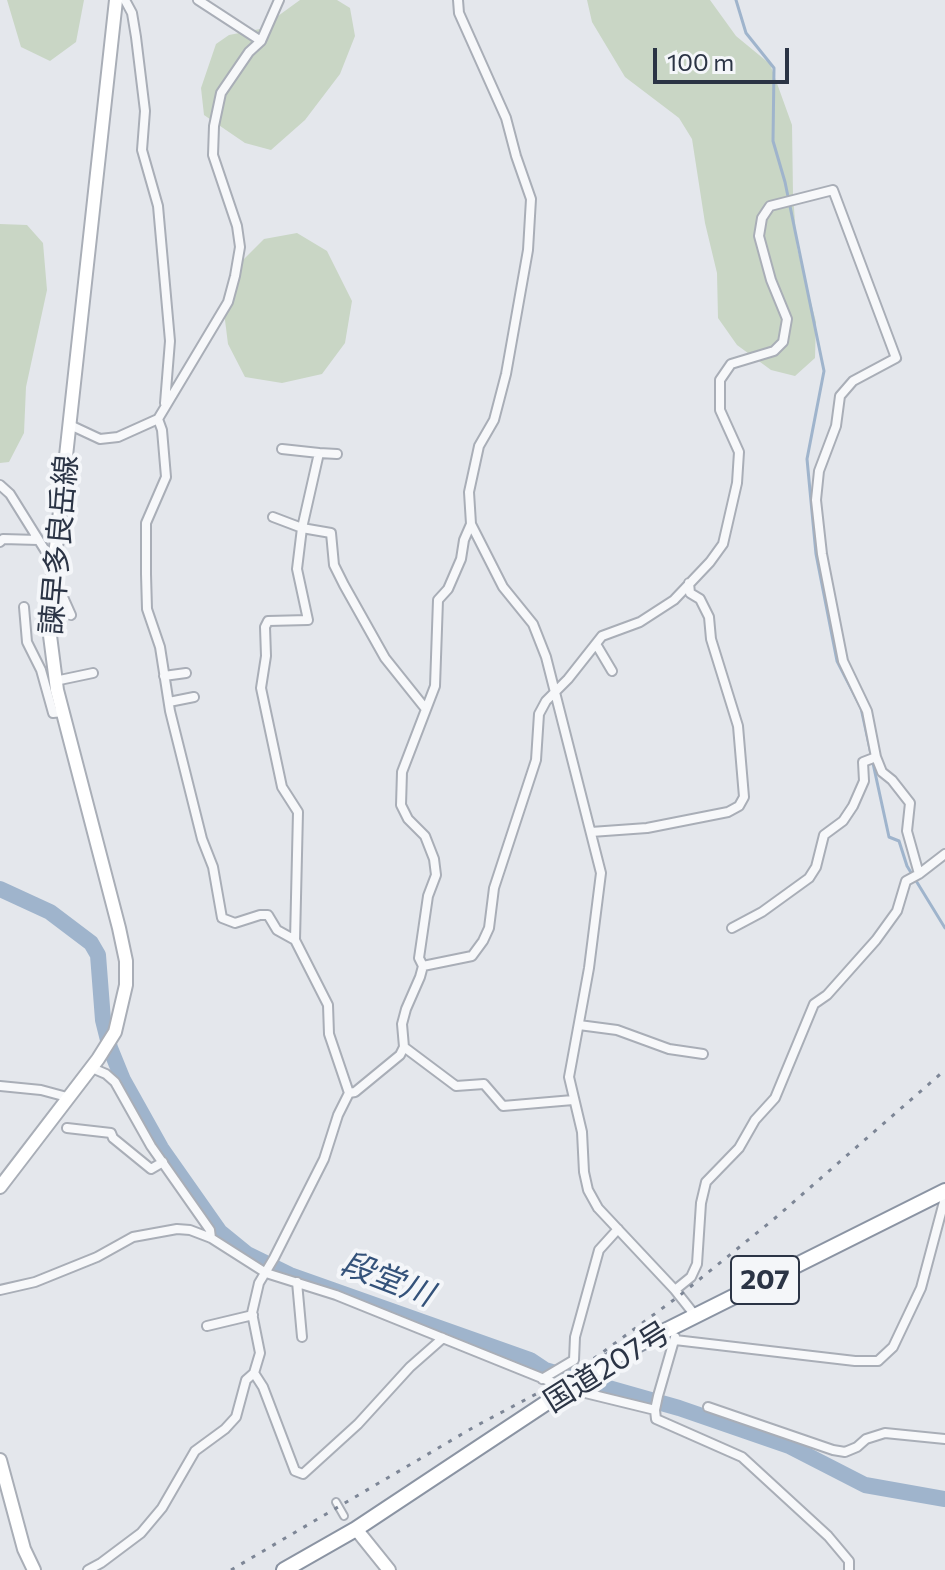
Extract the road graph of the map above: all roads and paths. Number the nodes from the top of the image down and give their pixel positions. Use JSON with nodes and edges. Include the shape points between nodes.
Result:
{"nodes":[{"id":1,"x":116,"y":0,"type":"edge"},
{"id":2,"x":125,"y":0,"type":"edge"},
{"id":3,"x":198,"y":0,"type":"edge"},
{"id":4,"x":279,"y":0,"type":"edge"},
{"id":5,"x":458,"y":0,"type":"edge"},
{"id":6,"x":261,"y":41,"type":"junction"},
{"id":7,"x":164,"y":408,"type":"junction"},
{"id":8,"x":158,"y":419,"type":"junction"},
{"id":9,"x":70,"y":425,"type":"junction"},
{"id":10,"x":282,"y":449,"type":"dead end"},
{"id":11,"x":319,"y":453,"type":"junction"},
{"id":12,"x":337,"y":454,"type":"dead end"},
{"id":13,"x":0,"y":485,"type":"edge"},
{"id":14,"x":273,"y":517,"type":"dead end"},
{"id":15,"x":471,"y":524,"type":"junction"},
{"id":16,"x":302,"y":528,"type":"junction"},
{"id":17,"x":38,"y":540,"type":"junction"},
{"id":18,"x":0,"y":542,"type":"edge"},
{"id":19,"x":52,"y":568,"type":"junction"},
{"id":20,"x":689,"y":583,"type":"junction"},
{"id":21,"x":24,"y":607,"type":"dead end"},
{"id":22,"x":71,"y":615,"type":"dead end"},
{"id":23,"x":596,"y":644,"type":"junction"},
{"id":24,"x":612,"y":671,"type":"dead end"},
{"id":25,"x":93,"y":673,"type":"dead end"},
{"id":26,"x":186,"y":673,"type":"dead end"},
{"id":27,"x":164,"y":676,"type":"junction"},
{"id":28,"x":55,"y":681,"type":"junction"},
{"id":29,"x":555,"y":690,"type":"junction"},
{"id":30,"x":194,"y":697,"type":"dead end"},
{"id":31,"x":169,"y":702,"type":"junction"},
{"id":32,"x":425,"y":708,"type":"junction"},
{"id":33,"x":63,"y":712,"type":"junction"},
{"id":34,"x":875,"y":758,"type":"junction"},
{"id":35,"x":591,"y":832,"type":"junction"},
{"id":36,"x":945,"y":854,"type":"edge"},
{"id":37,"x":919,"y":874,"type":"junction"},
{"id":38,"x":732,"y":928,"type":"dead end"},
{"id":39,"x":295,"y":940,"type":"junction"},
{"id":40,"x":423,"y":966,"type":"junction"},
{"id":41,"x":579,"y":1025,"type":"junction"},
{"id":42,"x":404,"y":1047,"type":"junction"},
{"id":43,"x":703,"y":1054,"type":"dead end"},
{"id":44,"x":95,"y":1064,"type":"junction"},
{"id":45,"x":0,"y":1086,"type":"edge"},
{"id":46,"x":349,"y":1093,"type":"junction"},
{"id":47,"x":67,"y":1097,"type":"junction"},
{"id":48,"x":573,"y":1100,"type":"junction"},
{"id":49,"x":67,"y":1128,"type":"dead end"},
{"id":50,"x":163,"y":1162,"type":"junction"},
{"id":51,"x":0,"y":1187,"type":"edge"},
{"id":52,"x":945,"y":1191,"type":"edge"},
{"id":53,"x":945,"y":1198,"type":"edge"},
{"id":54,"x":618,"y":1229,"type":"junction"},
{"id":55,"x":211,"y":1238,"type":"junction"},
{"id":56,"x":266,"y":1272,"type":"junction"},
{"id":57,"x":297,"y":1282,"type":"junction"},
{"id":58,"x":0,"y":1290,"type":"edge"},
{"id":59,"x":675,"y":1290,"type":"junction"},
{"id":60,"x":694,"y":1314,"type":"junction"},
{"id":61,"x":253,"y":1315,"type":"junction"},
{"id":62,"x":675,"y":1324,"type":"junction"},
{"id":63,"x":207,"y":1326,"type":"dead end"},
{"id":64,"x":302,"y":1337,"type":"dead end"},
{"id":65,"x":443,"y":1338,"type":"junction"},
{"id":66,"x":675,"y":1340,"type":"junction"},
{"id":67,"x":254,"y":1373,"type":"junction"},
{"id":68,"x":543,"y":1379,"type":"junction"},
{"id":69,"x":571,"y":1388,"type":"junction"},
{"id":70,"x":708,"y":1407,"type":"dead end"},
{"id":71,"x":655,"y":1410,"type":"junction"},
{"id":72,"x":945,"y":1439,"type":"edge"},
{"id":73,"x":0,"y":1460,"type":"edge"},
{"id":74,"x":336,"y":1502,"type":"dead end"},
{"id":75,"x":344,"y":1516,"type":"dead end"},
{"id":76,"x":356,"y":1529,"type":"junction"},
{"id":77,"x":34,"y":1570,"type":"edge"},
{"id":78,"x":88,"y":1570,"type":"edge"},
{"id":79,"x":284,"y":1570,"type":"edge"},
{"id":80,"x":389,"y":1570,"type":"edge"},
{"id":81,"x":849,"y":1570,"type":"edge"}],
"edges":[{"from":1,"to":9,"type":"main road","name":"諫早多良岳線"},
{"from":2,"to":7,"type":"street","via":[[132,13],[145,111],[142,150],[158,206],[170,341]]},
{"from":3,"to":6,"type":"street"},
{"from":4,"to":6,"type":"street"},
{"from":5,"to":15,"type":"street","via":[[506,118],[531,199],[528,250],[506,374],[494,420],[479,446],[469,492]]},
{"from":6,"to":7,"type":"street","via":[[221,93],[214,126],[213,155],[240,247],[235,276],[228,302]]},
{"from":7,"to":8,"type":"street"},
{"from":8,"to":9,"type":"street","via":[[100,439]]},
{"from":8,"to":27,"type":"street","via":[[166,477],[146,523],[146,574],[147,609]]},
{"from":9,"to":19,"type":"main road","name":"諫早多良岳線"},
{"from":10,"to":11,"type":"street"},
{"from":11,"to":12,"type":"street"},
{"from":11,"to":16,"type":"street"},
{"from":13,"to":17,"type":"street"},
{"from":14,"to":16,"type":"street"},
{"from":15,"to":29,"type":"street","via":[[503,587],[533,624]]},
{"from":15,"to":32,"type":"street","via":[[448,589],[438,600],[435,686]]},
{"from":16,"to":32,"type":"street","via":[[331,533],[334,565],[350,596],[385,658]]},
{"from":16,"to":39,"type":"street","via":[[297,569],[308,620],[268,621],[261,688],[282,787],[298,812]]},
{"from":17,"to":18,"type":"street"},
{"from":17,"to":19,"type":"street"},
{"from":19,"to":22,"type":"street"},
{"from":19,"to":28,"type":"main road","name":"諫早多良岳線","via":[[48,620]]},
{"from":20,"to":23,"type":"street","via":[[663,608],[602,636]]},
{"from":20,"to":34,"type":"street","via":[[723,544],[737,483],[739,452],[720,410],[720,380],[731,364],[774,351],[783,342],[787,319],[759,236],[762,218],[770,206],[833,190],[896,358],[853,381],[840,396],[816,500],[843,661],[867,711]]},
{"from":20,"to":35,"type":"street","via":[[690,593],[700,599],[709,617],[738,726],[744,797],[728,812],[647,828]]},
{"from":21,"to":33,"type":"street","via":[[27,642],[53,713]]},
{"from":23,"to":24,"type":"street"},
{"from":23,"to":29,"type":"street"},
{"from":25,"to":28,"type":"street"},
{"from":26,"to":27,"type":"street"},
{"from":27,"to":31,"type":"street"},
{"from":28,"to":33,"type":"main road","name":"諫早多良岳線"},
{"from":29,"to":35,"type":"street"},
{"from":29,"to":40,"type":"street","via":[[539,714],[536,760],[494,888],[483,941],[472,956]]},
{"from":30,"to":31,"type":"street"},
{"from":31,"to":39,"type":"street","via":[[222,918],[235,923],[268,915],[277,930]]},
{"from":32,"to":40,"type":"street","via":[[402,772],[401,805],[425,836],[434,859],[436,875],[419,958]]},
{"from":33,"to":44,"type":"main road","name":"諫早多良岳線","via":[[126,961],[115,1032]]},
{"from":34,"to":37,"type":"street","via":[[910,803],[907,831]]},
{"from":34,"to":38,"type":"street","via":[[863,762],[864,781],[853,806],[824,835],[809,878]]},
{"from":35,"to":41,"type":"street","via":[[601,873]]},
{"from":36,"to":37,"type":"street"},
{"from":37,"to":59,"type":"street","via":[[906,881],[897,911],[876,940],[814,1004],[775,1098],[706,1182],[697,1264]]},
{"from":39,"to":46,"type":"street","via":[[328,1005],[329,1034]]},
{"from":40,"to":42,"type":"street","via":[[402,1024]]},
{"from":41,"to":43,"type":"street"},
{"from":41,"to":48,"type":"street","via":[[569,1077]]},
{"from":42,"to":46,"type":"street"},
{"from":42,"to":48,"type":"street","via":[[456,1086],[484,1084],[503,1106]]},
{"from":44,"to":47,"type":"main road","name":"諫早多良岳線"},
{"from":44,"to":50,"type":"street","via":[[115,1082]]},
{"from":45,"to":47,"type":"street"},
{"from":46,"to":56,"type":"street","via":[[324,1159]]},
{"from":47,"to":51,"type":"main road","name":"諫早多良岳線"},
{"from":48,"to":54,"type":"street","via":[[588,1190]]},
{"from":49,"to":50,"type":"street","via":[[111,1133],[151,1169]]},
{"from":50,"to":55,"type":"street"},
{"from":52,"to":60,"type":"highway","name":"国道207号","number":"207"},
{"from":53,"to":66,"type":"street","via":[[921,1288],[893,1347],[878,1361]]},
{"from":54,"to":59,"type":"street"},
{"from":54,"to":68,"type":"street","via":[[599,1250],[575,1337],[574,1360]]},
{"from":55,"to":56,"type":"street"},
{"from":55,"to":58,"type":"street","via":[[177,1229],[133,1237],[35,1282]]},
{"from":56,"to":57,"type":"street"},
{"from":56,"to":61,"type":"street"},
{"from":57,"to":64,"type":"street"},
{"from":57,"to":65,"type":"street"},
{"from":59,"to":60,"type":"street"},
{"from":60,"to":62,"type":"highway","name":"国道207号","number":"207"},
{"from":61,"to":63,"type":"street"},
{"from":61,"to":67,"type":"street","via":[[260,1353]]},
{"from":62,"to":66,"type":"street"},
{"from":62,"to":69,"type":"highway","name":"国道207号","number":"207"},
{"from":65,"to":67,"type":"street","via":[[303,1474],[295,1471]]},
{"from":65,"to":68,"type":"street"},
{"from":66,"to":71,"type":"street"},
{"from":67,"to":78,"type":"street","via":[[246,1380],[236,1417],[195,1451],[141,1533]]},
{"from":68,"to":69,"type":"street"},
{"from":69,"to":71,"type":"street"},
{"from":69,"to":76,"type":"highway","name":"国道207号","number":"207"},
{"from":70,"to":72,"type":"street","via":[[845,1452],[885,1433]]},
{"from":71,"to":81,"type":"street","via":[[656,1419],[742,1457],[828,1536],[849,1561]]},
{"from":73,"to":77,"type":"main road"},
{"from":74,"to":75,"type":"street"},
{"from":76,"to":79,"type":"highway","name":"国道207号","number":"207"},
{"from":76,"to":80,"type":"main road"}]}
